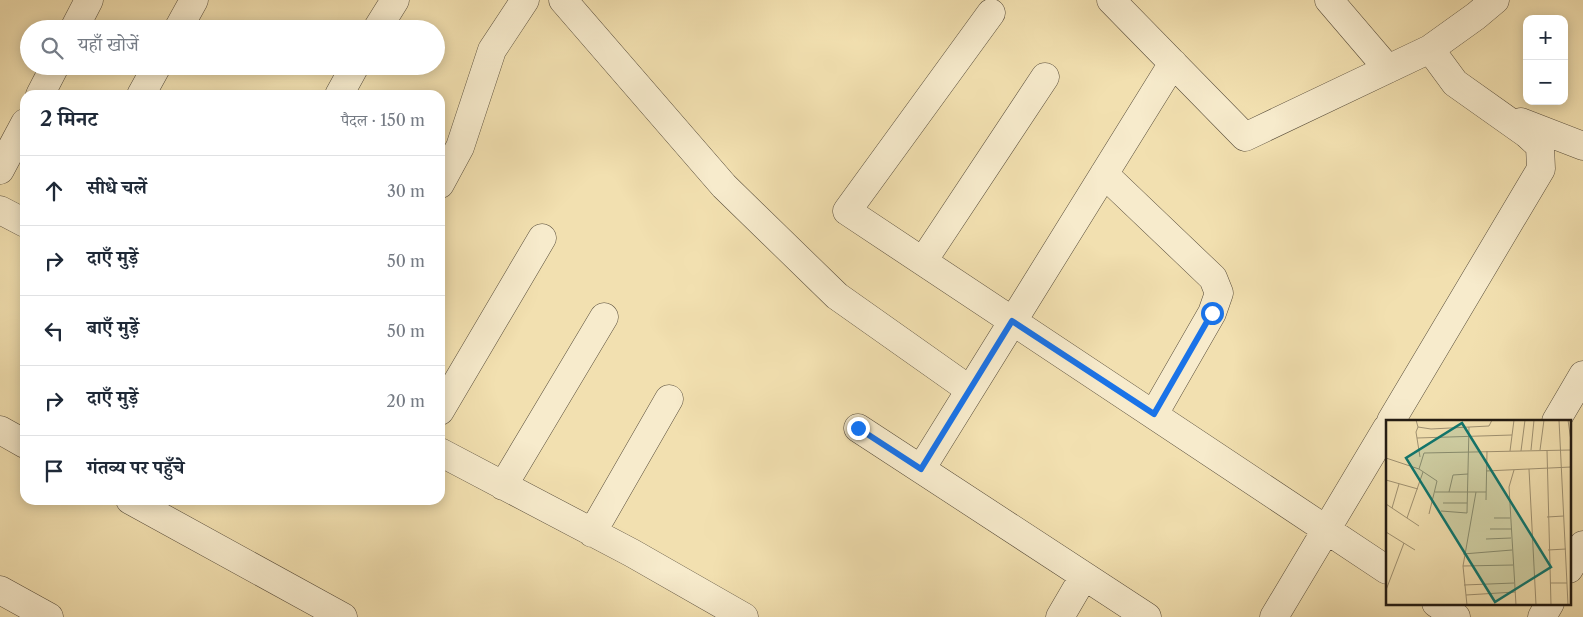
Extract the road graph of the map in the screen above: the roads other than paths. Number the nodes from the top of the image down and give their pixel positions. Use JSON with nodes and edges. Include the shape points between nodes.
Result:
{"nodes":[{"id":1,"x":89,"y":0,"type":"edge"},
{"id":2,"x":194,"y":0,"type":"edge"},
{"id":3,"x":395,"y":0,"type":"edge"},
{"id":4,"x":525,"y":0,"type":"edge"},
{"id":5,"x":563,"y":0,"type":"edge"},
{"id":6,"x":1111,"y":0,"type":"edge"},
{"id":7,"x":1329,"y":0,"type":"edge"},
{"id":8,"x":1495,"y":0,"type":"edge"},
{"id":9,"x":991,"y":13,"type":"dead end"},
{"id":10,"x":79,"y":20,"type":"edge"},
{"id":11,"x":183,"y":20,"type":"edge"},
{"id":12,"x":383,"y":20,"type":"edge"},
{"id":13,"x":1430,"y":49,"type":"junction"},
{"id":14,"x":1173,"y":64,"type":"junction"},
{"id":15,"x":1388,"y":69,"type":"junction"},
{"id":16,"x":50,"y":75,"type":"edge"},
{"id":17,"x":152,"y":75,"type":"edge"},
{"id":18,"x":351,"y":75,"type":"edge"},
{"id":19,"x":1045,"y":78,"type":"dead end"},
{"id":20,"x":43,"y":90,"type":"edge"},
{"id":21,"x":144,"y":90,"type":"edge"},
{"id":22,"x":342,"y":90,"type":"edge"},
{"id":23,"x":1494,"y":112,"type":"junction"},
{"id":24,"x":20,"y":132,"type":"edge"},
{"id":25,"x":1583,"y":146,"type":"edge"},
{"id":26,"x":0,"y":170,"type":"edge"},
{"id":27,"x":1104,"y":174,"type":"junction"},
{"id":28,"x":445,"y":175,"type":"edge"},
{"id":29,"x":0,"y":210,"type":"edge"},
{"id":30,"x":20,"y":220,"type":"edge"},
{"id":31,"x":542,"y":238,"type":"dead end"},
{"id":32,"x":922,"y":261,"type":"junction"},
{"id":33,"x":604,"y":317,"type":"dead end"},
{"id":34,"x":1012,"y":321,"type":"junction"},
{"id":35,"x":1583,"y":376,"type":"edge"},
{"id":36,"x":970,"y":390,"type":"junction"},
{"id":37,"x":669,"y":399,"type":"dead end"},
{"id":38,"x":445,"y":403,"type":"edge"},
{"id":39,"x":1154,"y":414,"type":"junction"},
{"id":40,"x":1392,"y":420,"type":"edge"},
{"id":41,"x":1557,"y":420,"type":"edge"},
{"id":42,"x":858,"y":428,"type":"dead end"},
{"id":43,"x":0,"y":430,"type":"edge"},
{"id":44,"x":1386,"y":430,"type":"edge"},
{"id":45,"x":20,"y":441,"type":"edge"},
{"id":46,"x":445,"y":455,"type":"edge"},
{"id":47,"x":921,"y":469,"type":"junction"},
{"id":48,"x":503,"y":486,"type":"junction"},
{"id":49,"x":139,"y":505,"type":"edge"},
{"id":50,"x":1326,"y":528,"type":"junction"},
{"id":51,"x":592,"y":532,"type":"junction"},
{"id":52,"x":1386,"y":569,"type":"edge"},
{"id":53,"x":1084,"y":576,"type":"junction"},
{"id":54,"x":0,"y":590,"type":"edge"},
{"id":55,"x":1549,"y":604,"type":"edge"},
{"id":56,"x":49,"y":617,"type":"edge"},
{"id":57,"x":343,"y":617,"type":"edge"},
{"id":58,"x":744,"y":617,"type":"edge"},
{"id":59,"x":1060,"y":617,"type":"edge"},
{"id":60,"x":1147,"y":617,"type":"edge"},
{"id":61,"x":1274,"y":617,"type":"edge"},
{"id":62,"x":1542,"y":617,"type":"edge"}],
"edges":[{"from":1,"to":10,"type":"street"},
{"from":2,"to":11,"type":"street"},
{"from":3,"to":12,"type":"street"},
{"from":4,"to":28,"type":"street","via":[[492,50],[460,147]]},
{"from":5,"to":36,"type":"street","via":[[724,186],[837,296]]},
{"from":6,"to":14,"type":"street"},
{"from":7,"to":15,"type":"street"},
{"from":8,"to":13,"type":"street"},
{"from":9,"to":32,"type":"street","via":[[847,211]]},
{"from":13,"to":15,"type":"street"},
{"from":13,"to":23,"type":"street","via":[[1455,83]]},
{"from":14,"to":15,"type":"street","via":[[1245,137]]},
{"from":14,"to":27,"type":"street"},
{"from":16,"to":20,"type":"street"},
{"from":17,"to":21,"type":"street"},
{"from":18,"to":22,"type":"street"},
{"from":19,"to":32,"type":"street"},
{"from":23,"to":25,"type":"street"},
{"from":23,"to":40,"type":"street","via":[[1540,146],[1540,169]]},
{"from":24,"to":26,"type":"street"},
{"from":27,"to":34,"type":"street"},
{"from":27,"to":39,"type":"street","via":[[1213,278],[1219,293],[1212,313]]},
{"from":29,"to":30,"type":"street"},
{"from":31,"to":38,"type":"street"},
{"from":32,"to":34,"type":"street"},
{"from":33,"to":48,"type":"street"},
{"from":34,"to":36,"type":"street"},
{"from":34,"to":39,"type":"street"},
{"from":35,"to":41,"type":"street"},
{"from":36,"to":47,"type":"street"},
{"from":37,"to":51,"type":"street"},
{"from":39,"to":50,"type":"street"},
{"from":42,"to":47,"type":"street"},
{"from":43,"to":45,"type":"street"},
{"from":44,"to":50,"type":"street"},
{"from":46,"to":48,"type":"street"},
{"from":47,"to":53,"type":"street"},
{"from":48,"to":51,"type":"street"},
{"from":49,"to":57,"type":"street"},
{"from":50,"to":52,"type":"street"},
{"from":50,"to":61,"type":"street"},
{"from":51,"to":58,"type":"street"},
{"from":53,"to":59,"type":"street"},
{"from":53,"to":60,"type":"street"},
{"from":54,"to":56,"type":"street"},
{"from":55,"to":62,"type":"street"}]}
